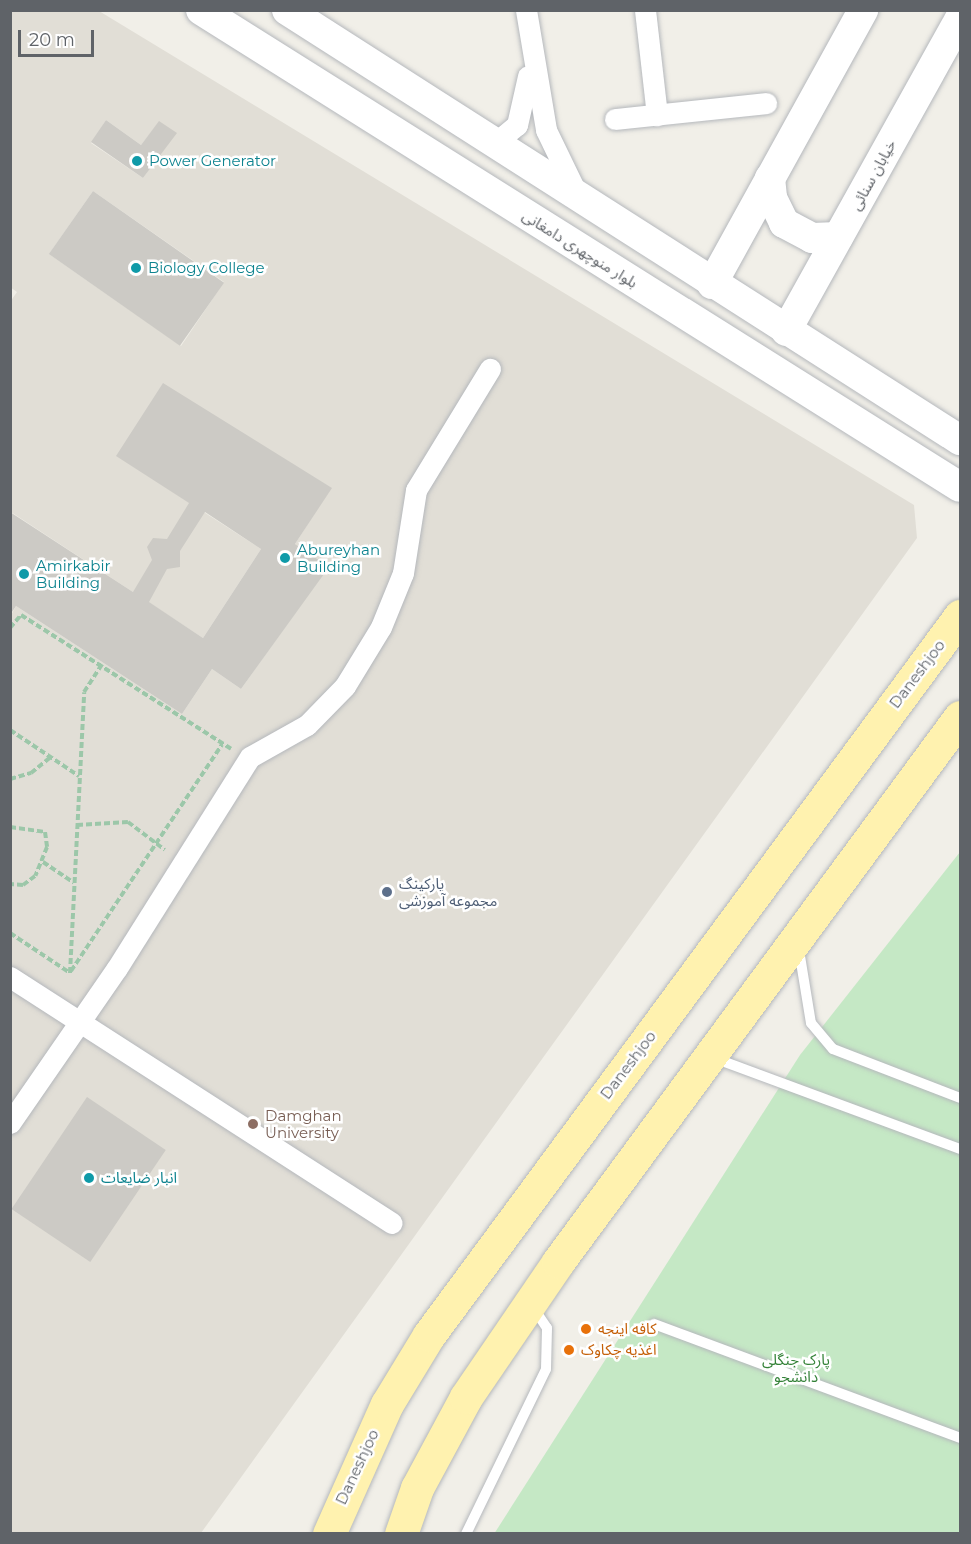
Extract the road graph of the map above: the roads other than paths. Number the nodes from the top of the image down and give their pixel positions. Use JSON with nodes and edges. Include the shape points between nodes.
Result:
{"nodes":[{"id":1,"x":201,"y":10,"type":"edge"},
{"id":2,"x":287,"y":10,"type":"edge"},
{"id":3,"x":525,"y":10,"type":"edge"},
{"id":4,"x":645,"y":10,"type":"edge"},
{"id":5,"x":863,"y":10,"type":"edge"},
{"id":6,"x":960,"y":19,"type":"edge"},
{"id":7,"x":531,"y":51,"type":"junction"},
{"id":8,"x":766,"y":103,"type":"dead end"},
{"id":9,"x":657,"y":115,"type":"junction"},
{"id":10,"x":615,"y":119,"type":"dead end"},
{"id":11,"x":494,"y":144,"type":"junction"},
{"id":12,"x":770,"y":178,"type":"junction"},
{"id":13,"x":582,"y":201,"type":"junction"},
{"id":14,"x":838,"y":237,"type":"junction"},
{"id":15,"x":712,"y":284,"type":"junction"},
{"id":16,"x":786,"y":330,"type":"junction"},
{"id":17,"x":490,"y":369,"type":"dead end"},
{"id":18,"x":960,"y":440,"type":"edge"},
{"id":19,"x":960,"y":487,"type":"edge"},
{"id":20,"x":960,"y":616,"type":"edge"},
{"id":21,"x":960,"y":717,"type":"edge"},
{"id":22,"x":798,"y":934,"type":"junction"},
{"id":23,"x":10,"y":976,"type":"edge"},
{"id":24,"x":76,"y":1020,"type":"junction"},
{"id":25,"x":711,"y":1057,"type":"junction"},
{"id":26,"x":960,"y":1098,"type":"edge"},
{"id":27,"x":10,"y":1123,"type":"edge"},
{"id":28,"x":960,"y":1149,"type":"edge"},
{"id":29,"x":391,"y":1223,"type":"dead end"},
{"id":30,"x":530,"y":1303,"type":"junction"},
{"id":31,"x":654,"y":1324,"type":"dead end"},
{"id":32,"x":960,"y":1438,"type":"edge"},
{"id":33,"x":329,"y":1533,"type":"edge"},
{"id":34,"x":401,"y":1533,"type":"edge"},
{"id":35,"x":466,"y":1533,"type":"edge"}],
"edges":[{"from":1,"to":19,"type":"street","name":"بلوار منوچهری دامغانی"},
{"from":2,"to":11,"type":"street"},
{"from":3,"to":7,"type":"street"},
{"from":4,"to":9,"type":"street"},
{"from":5,"to":12,"type":"street"},
{"from":6,"to":14,"type":"street","name":"خیابان سنائی"},
{"from":7,"to":11,"type":"street","via":[[521,116],[512,132]]},
{"from":7,"to":13,"type":"street","via":[[549,139]]},
{"from":8,"to":9,"type":"street"},
{"from":9,"to":10,"type":"street"},
{"from":11,"to":13,"type":"street"},
{"from":12,"to":14,"type":"street","via":[[784,223],[812,238]]},
{"from":12,"to":15,"type":"street"},
{"from":13,"to":15,"type":"street"},
{"from":14,"to":16,"type":"street","name":"خیابان سنائی"},
{"from":15,"to":16,"type":"street"},
{"from":16,"to":18,"type":"street"},
{"from":17,"to":24,"type":"street","via":[[416,490],[403,573],[381,627],[345,686],[307,725],[250,758],[117,968]]},
{"from":20,"to":33,"type":"main road","name":"Daneshjoo","via":[[429,1335],[387,1404]]},
{"from":21,"to":22,"type":"main road"},
{"from":22,"to":25,"type":"main road"},
{"from":22,"to":26,"type":"lane","via":[[802,998],[811,1023],[833,1049]]},
{"from":23,"to":24,"type":"street"},
{"from":24,"to":27,"type":"street"},
{"from":24,"to":29,"type":"street"},
{"from":25,"to":28,"type":"lane"},
{"from":25,"to":30,"type":"main road"},
{"from":30,"to":34,"type":"main road","via":[[466,1397],[417,1488]]},
{"from":30,"to":35,"type":"lane","via":[[547,1328],[546,1369]]},
{"from":31,"to":32,"type":"lane"}]}
